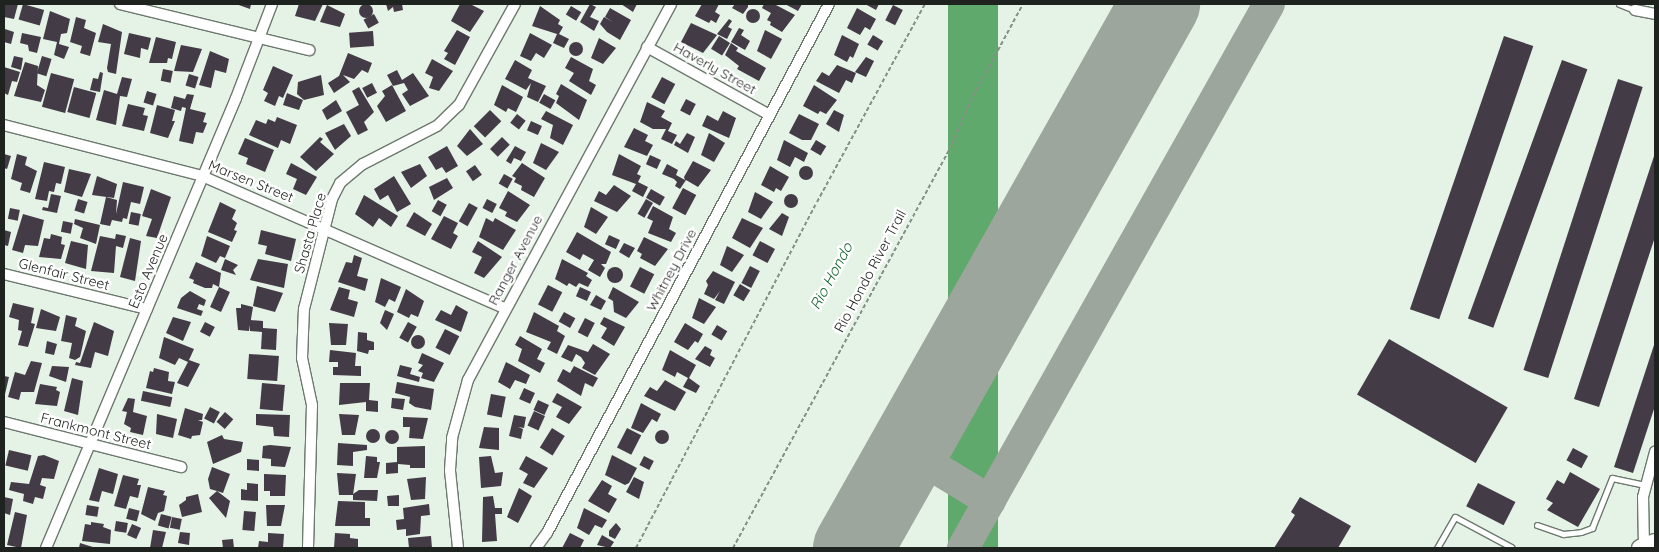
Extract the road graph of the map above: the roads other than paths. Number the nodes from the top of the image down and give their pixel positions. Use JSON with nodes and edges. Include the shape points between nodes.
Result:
{"nodes":[{"id":1,"x":120,"y":4,"type":"edge"},
{"id":2,"x":272,"y":4,"type":"edge"},
{"id":3,"x":514,"y":4,"type":"edge"},
{"id":4,"x":671,"y":4,"type":"edge"},
{"id":5,"x":829,"y":4,"type":"edge"},
{"id":6,"x":1619,"y":4,"type":"edge"},
{"id":7,"x":1635,"y":10,"type":"joint"},
{"id":8,"x":1655,"y":14,"type":"edge"},
{"id":9,"x":257,"y":40,"type":"junction"},
{"id":10,"x":647,"y":46,"type":"junction"},
{"id":11,"x":309,"y":50,"type":"dead end"},
{"id":12,"x":768,"y":114,"type":"junction"},
{"id":13,"x":4,"y":124,"type":"edge"},
{"id":14,"x":202,"y":176,"type":"junction"},
{"id":15,"x":324,"y":226,"type":"junction"},
{"id":16,"x":4,"y":274,"type":"edge"},
{"id":17,"x":504,"y":308,"type":"junction"},
{"id":18,"x":147,"y":309,"type":"junction"},
{"id":19,"x":4,"y":422,"type":"edge"},
{"id":20,"x":89,"y":442,"type":"junction"},
{"id":21,"x":1655,"y":452,"type":"edge"},
{"id":22,"x":181,"y":467,"type":"dead end"},
{"id":23,"x":1650,"y":479,"type":"edge"},
{"id":24,"x":1537,"y":525,"type":"dead end"},
{"id":25,"x":1646,"y":546,"type":"edge"},
{"id":26,"x":1511,"y":547,"type":"edge"},
{"id":27,"x":46,"y":548,"type":"edge"},
{"id":28,"x":308,"y":548,"type":"edge"},
{"id":29,"x":458,"y":548,"type":"edge"},
{"id":30,"x":536,"y":548,"type":"edge"},
{"id":31,"x":1438,"y":548,"type":"edge"}],
"edges":[{"from":1,"to":9,"type":"street"},
{"from":2,"to":9,"type":"street","name":"Esto Avenue"},
{"from":3,"to":15,"type":"street","name":"Shasta Place","via":[[459,105],[437,126],[362,164],[340,183]]},
{"from":4,"to":10,"type":"street","name":"Ranger Avenue"},
{"from":5,"to":12,"type":"street","name":"Whitney Drive"},
{"from":6,"to":7,"type":"lane"},
{"from":7,"to":8,"type":"street"},
{"from":9,"to":11,"type":"street"},
{"from":9,"to":14,"type":"street","name":"Esto Avenue"},
{"from":10,"to":12,"type":"street","name":"Haverly Street"},
{"from":10,"to":17,"type":"street","name":"Ranger Avenue"},
{"from":12,"to":30,"type":"street","name":"Whitney Drive","via":[[548,533]]},
{"from":13,"to":14,"type":"street","name":"Marsen Street"},
{"from":14,"to":15,"type":"street","name":"Marsen Street"},
{"from":14,"to":18,"type":"street","name":"Esto Avenue"},
{"from":15,"to":17,"type":"street","name":"Marsen Street"},
{"from":15,"to":28,"type":"street","name":"Shasta Place","via":[[304,309],[302,358],[312,405]]},
{"from":16,"to":18,"type":"street","name":"Glenfair Street"},
{"from":17,"to":29,"type":"street","name":"Ranger Avenue","via":[[468,380],[452,438],[450,470]]},
{"from":18,"to":20,"type":"street","name":"Esto Avenue"},
{"from":19,"to":20,"type":"street","name":"Frankmont Street"},
{"from":20,"to":22,"type":"street","name":"Frankmont Street"},
{"from":20,"to":27,"type":"street","name":"Esto Avenue"},
{"from":21,"to":23,"type":"street"},
{"from":23,"to":24,"type":"lane","via":[[1612,478],[1592,528],[1563,534]]},
{"from":23,"to":25,"type":"street"},
{"from":26,"to":31,"type":"lane","via":[[1455,517]]}]}
